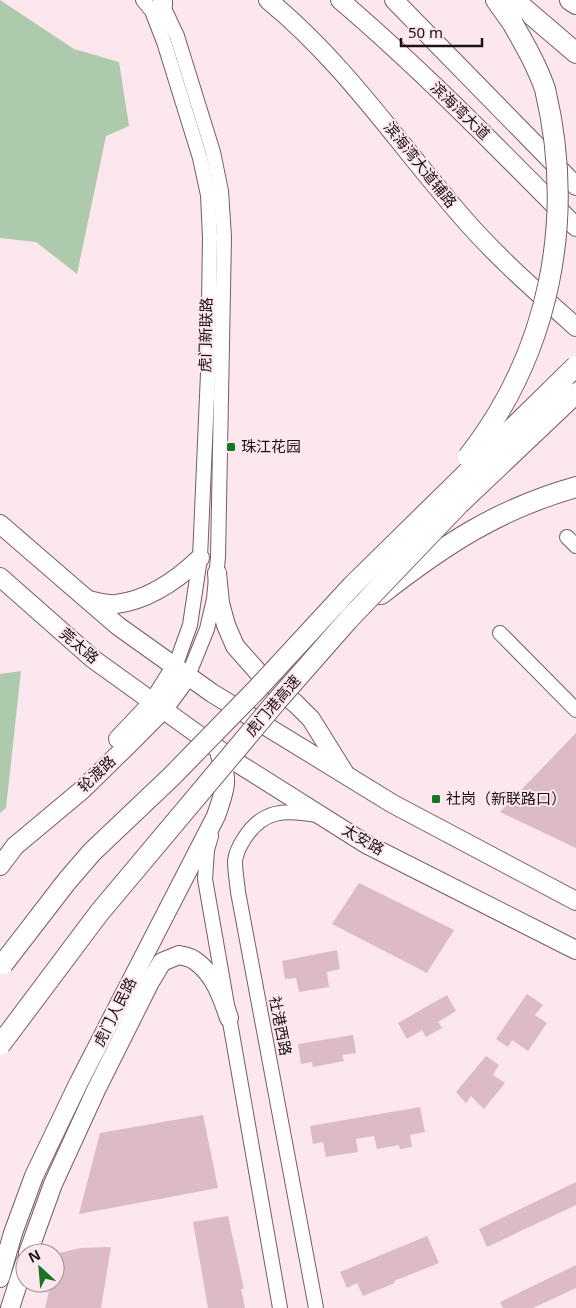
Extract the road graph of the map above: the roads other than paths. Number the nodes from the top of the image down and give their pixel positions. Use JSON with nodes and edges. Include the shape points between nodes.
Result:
{"nodes":[{"id":1,"x":143,"y":0,"type":"edge"},
{"id":2,"x":268,"y":0,"type":"edge"},
{"id":3,"x":340,"y":0,"type":"edge"},
{"id":4,"x":394,"y":0,"type":"edge"},
{"id":5,"x":496,"y":0,"type":"edge"},
{"id":6,"x":514,"y":0,"type":"edge"},
{"id":7,"x":570,"y":0,"type":"edge"},
{"id":8,"x":162,"y":2,"type":"edge"},
{"id":9,"x":576,"y":4,"type":"edge"},
{"id":10,"x":576,"y":53,"type":"edge"},
{"id":11,"x":576,"y":186,"type":"edge"},
{"id":12,"x":576,"y":227,"type":"edge"},
{"id":13,"x":568,"y":279,"type":"dead end"},
{"id":14,"x":576,"y":327,"type":"edge"},
{"id":15,"x":576,"y":366,"type":"edge"},
{"id":16,"x":576,"y":393,"type":"edge"},
{"id":17,"x":507,"y":403,"type":"junction"},
{"id":18,"x":576,"y":487,"type":"edge"},
{"id":19,"x":425,"y":513,"type":"junction"},
{"id":20,"x":0,"y":524,"type":"edge"},
{"id":21,"x":200,"y":558,"type":"junction"},
{"id":22,"x":217,"y":573,"type":"junction"},
{"id":23,"x":0,"y":577,"type":"edge"},
{"id":24,"x":89,"y":600,"type":"junction"},
{"id":25,"x":348,"y":620,"type":"junction"},
{"id":26,"x":500,"y":633,"type":"dead end"},
{"id":27,"x":182,"y":672,"type":"junction"},
{"id":28,"x":158,"y":706,"type":"junction"},
{"id":29,"x":576,"y":710,"type":"edge"},
{"id":30,"x":218,"y":749,"type":"junction"},
{"id":31,"x":350,"y":778,"type":"junction"},
{"id":32,"x":216,"y":816,"type":"junction"},
{"id":33,"x":323,"y":817,"type":"junction"},
{"id":34,"x":0,"y":851,"type":"edge"},
{"id":35,"x":0,"y":866,"type":"edge"},
{"id":36,"x":576,"y":901,"type":"edge"},
{"id":37,"x":576,"y":950,"type":"edge"},
{"id":38,"x":2,"y":966,"type":"edge"},
{"id":39,"x":229,"y":1018,"type":"junction"},
{"id":40,"x":0,"y":1045,"type":"edge"},
{"id":41,"x":32,"y":1243,"type":"edge"},
{"id":42,"x":0,"y":1278,"type":"edge"},
{"id":43,"x":15,"y":1293,"type":"edge"},
{"id":44,"x":10,"y":1308,"type":"edge"},
{"id":45,"x":280,"y":1308,"type":"edge"},
{"id":46,"x":316,"y":1308,"type":"edge"}],
"edges":[{"from":1,"to":21,"type":"street","name":"虎门新联路","via":[[152,11],[167,50],[208,194],[208,373]]},
{"from":2,"to":14,"type":"main road","name":"滨海湾大道辅路","via":[[332,60],[465,220]]},
{"from":3,"to":12,"type":"main road","name":"滨海湾大道","via":[[478,127]]},
{"from":4,"to":11,"type":"main road","name":"滨海湾大道"},
{"from":5,"to":17,"type":"highway","bridge":true,"via":[[531,55],[547,97],[562,158],[565,193],[564,229],[551,299]]},
{"from":6,"to":10,"type":"highway"},
{"from":7,"to":9,"type":"highway"},
{"from":8,"to":22,"type":"street","name":"虎门新联路","via":[[177,36],[203,117],[221,190],[223,345]]},
{"from":13,"to":17,"type":"highway","via":[[550,330],[530,369]]},
{"from":15,"to":19,"type":"highway","name":"虎门港高速","bridge":true},
{"from":16,"to":25,"type":"highway","name":"虎门港高速","bridge":true,"via":[[459,504]]},
{"from":17,"to":19,"type":"highway","bridge":true},
{"from":18,"to":25,"type":"highway","bridge":true,"via":[[508,511],[466,532]]},
{"from":19,"to":38,"type":"highway","name":"虎门港高速","bridge":true,"via":[[171,777],[80,865]]},
{"from":20,"to":24,"type":"main road"},
{"from":21,"to":24,"type":"main road","via":[[166,585],[141,598],[115,604]]},
{"from":21,"to":27,"type":"street","name":"虎门新联路"},
{"from":22,"to":27,"type":"street","name":"虎门新联路","via":[[207,629]]},
{"from":22,"to":31,"type":"main road","via":[[220,603],[235,646],[258,672],[311,720]]},
{"from":23,"to":28,"type":"main road","name":"莞太路","via":[[93,659]]},
{"from":24,"to":27,"type":"main road","via":[[118,626]]},
{"from":25,"to":40,"type":"highway","name":"虎门港高速","bridge":true,"via":[[99,913]]},
{"from":26,"to":29,"type":"street"},
{"from":27,"to":28,"type":"main road","name":"轮渡路"},
{"from":27,"to":31,"type":"main road"},
{"from":28,"to":30,"type":"main road","name":"太安路"},
{"from":28,"to":34,"type":"main road","name":"轮渡路"},
{"from":28,"to":35,"type":"main road","name":"轮渡路","via":[[82,790],[15,846]]},
{"from":30,"to":32,"type":"main road","name":"虎门人民路","via":[[226,773],[225,790]]},
{"from":30,"to":33,"type":"main road","name":"太安路"},
{"from":31,"to":36,"type":"main road"},
{"from":32,"to":39,"type":"street","via":[[204,879]]},
{"from":32,"to":42,"type":"main road","name":"虎门人民路","via":[[34,1176]]},
{"from":33,"to":37,"type":"main road","name":"太安路","via":[[366,844]]},
{"from":33,"to":46,"type":"street","name":"社港西路","via":[[303,812],[282,812],[264,817],[250,829],[235,860],[238,892]]},
{"from":39,"to":41,"type":"main road","name":"虎门人民路","via":[[208,973],[193,959],[179,955],[162,962],[80,1124]]},
{"from":39,"to":45,"type":"street"},
{"from":43,"to":44,"type":"main road"}]}
